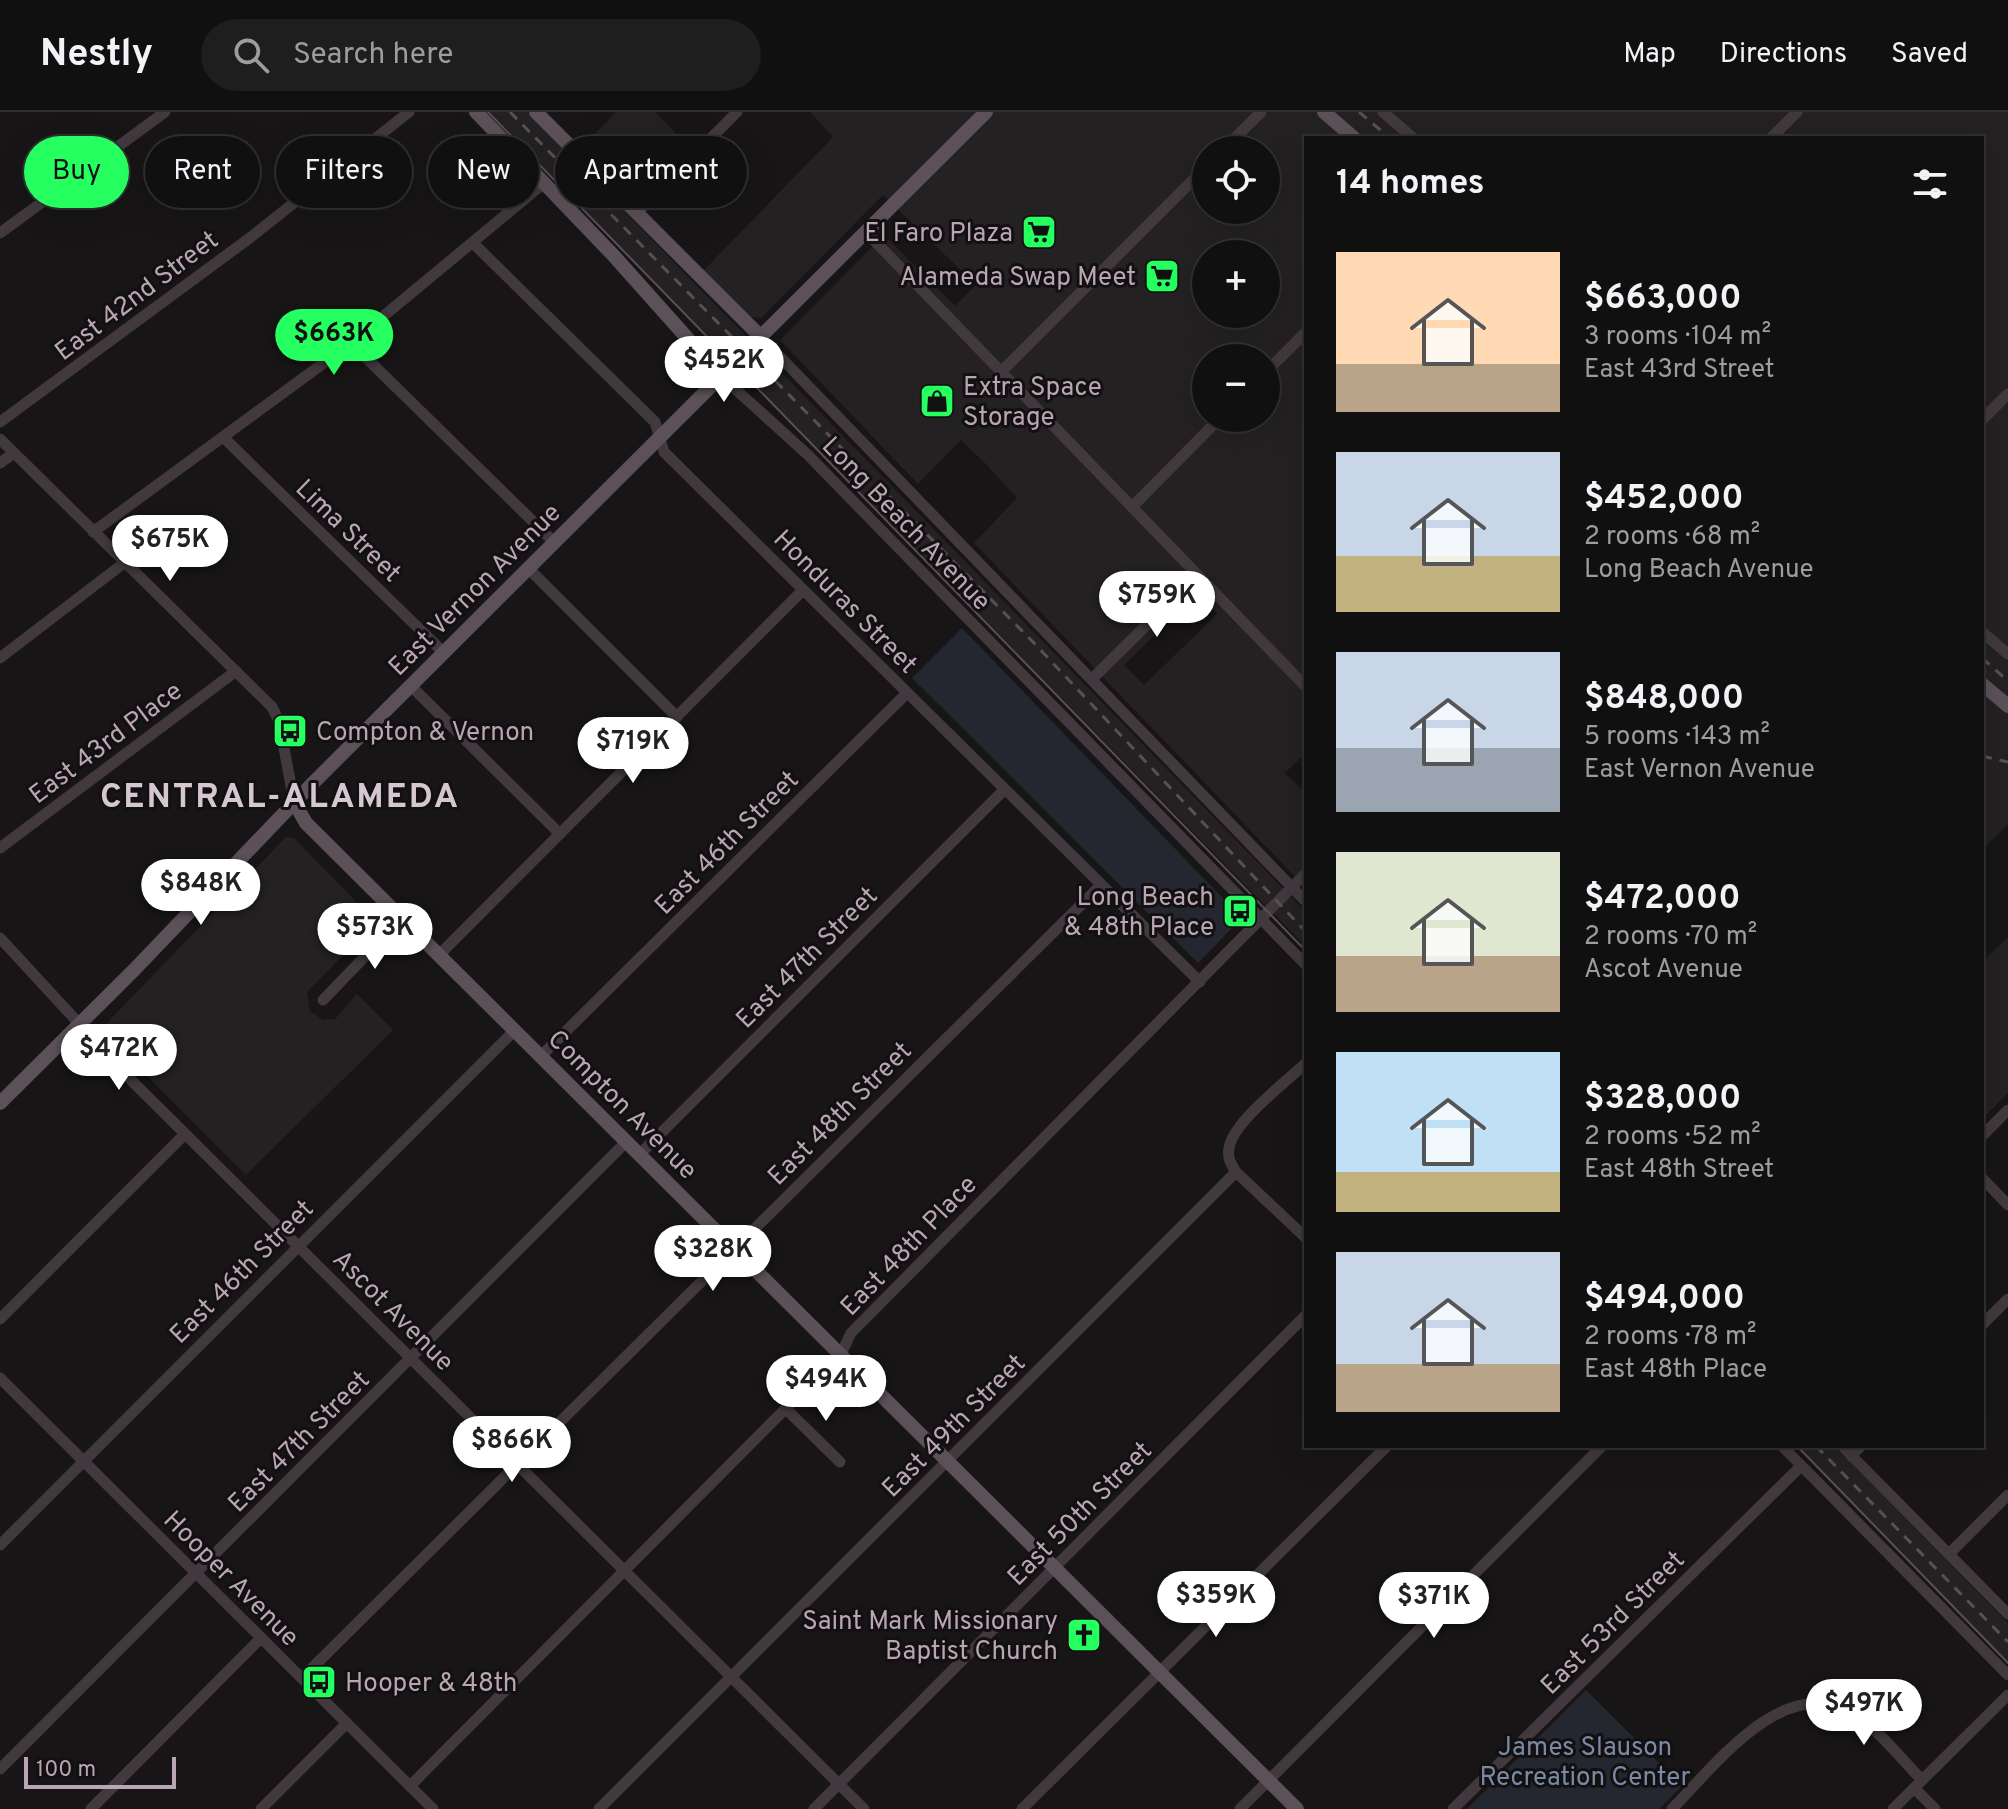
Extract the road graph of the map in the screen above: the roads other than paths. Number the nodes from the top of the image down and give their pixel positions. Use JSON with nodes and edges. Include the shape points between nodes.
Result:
{"nodes":[{"id":1,"x":165,"y":112,"type":"edge"},
{"id":2,"x":409,"y":112,"type":"edge"},
{"id":3,"x":476,"y":112,"type":"edge"},
{"id":4,"x":536,"y":112,"type":"edge"},
{"id":5,"x":737,"y":112,"type":"edge"},
{"id":6,"x":986,"y":112,"type":"edge"},
{"id":7,"x":1261,"y":112,"type":"edge"},
{"id":8,"x":1324,"y":112,"type":"edge"},
{"id":9,"x":1383,"y":112,"type":"edge"},
{"id":10,"x":1797,"y":112,"type":"edge"},
{"id":11,"x":1237,"y":136,"type":"edge"},
{"id":12,"x":1352,"y":136,"type":"edge"},
{"id":13,"x":1411,"y":136,"type":"edge"},
{"id":14,"x":1773,"y":136,"type":"edge"},
{"id":15,"x":1192,"y":181,"type":"edge"},
{"id":16,"x":544,"y":183,"type":"junction"},
{"id":17,"x":637,"y":213,"type":"junction"},
{"id":18,"x":866,"y":232,"type":"junction"},
{"id":19,"x":0,"y":233,"type":"edge"},
{"id":20,"x":473,"y":243,"type":"junction"},
{"id":21,"x":1304,"y":334,"type":"edge"},
{"id":22,"x":761,"y":337,"type":"junction"},
{"id":23,"x":351,"y":343,"type":"junction"},
{"id":24,"x":1280,"y":358,"type":"edge"},
{"id":25,"x":1001,"y":372,"type":"junction"},
{"id":26,"x":722,"y":377,"type":"junction"},
{"id":27,"x":2008,"y":394,"type":"edge"},
{"id":28,"x":1984,"y":418,"type":"edge"},
{"id":29,"x":0,"y":422,"type":"edge"},
{"id":30,"x":1206,"y":432,"type":"edge"},
{"id":31,"x":224,"y":438,"type":"junction"},
{"id":32,"x":0,"y":439,"type":"edge"},
{"id":33,"x":660,"y":439,"type":"junction"},
{"id":34,"x":14,"y":453,"type":"junction"},
{"id":35,"x":0,"y":463,"type":"edge"},
{"id":36,"x":1132,"y":507,"type":"junction"},
{"id":37,"x":93,"y":532,"type":"junction"},
{"id":38,"x":555,"y":543,"type":"junction"},
{"id":39,"x":124,"y":563,"type":"junction"},
{"id":40,"x":529,"y":569,"type":"junction"},
{"id":41,"x":1197,"y":575,"type":"junction"},
{"id":42,"x":803,"y":590,"type":"junction"},
{"id":43,"x":1984,"y":634,"type":"edge"},
{"id":44,"x":444,"y":653,"type":"junction"},
{"id":45,"x":2008,"y":654,"type":"edge"},
{"id":46,"x":0,"y":658,"type":"edge"},
{"id":47,"x":236,"y":671,"type":"junction"},
{"id":48,"x":1092,"y":679,"type":"junction"},
{"id":49,"x":1304,"y":685,"type":"edge"},
{"id":50,"x":411,"y":686,"type":"junction"},
{"id":51,"x":1984,"y":686,"type":"edge"},
{"id":52,"x":907,"y":693,"type":"junction"},
{"id":53,"x":2008,"y":706,"type":"edge"},
{"id":54,"x":677,"y":717,"type":"junction"},
{"id":55,"x":1004,"y":790,"type":"junction"},
{"id":56,"x":294,"y":802,"type":"junction"},
{"id":57,"x":560,"y":834,"type":"junction"},
{"id":58,"x":0,"y":848,"type":"edge"},
{"id":59,"x":1304,"y":875,"type":"edge"},
{"id":60,"x":1101,"y":885,"type":"junction"},
{"id":61,"x":1292,"y":888,"type":"junction"},
{"id":62,"x":1304,"y":900,"type":"edge"},
{"id":63,"x":402,"y":918,"type":"junction"},
{"id":64,"x":1261,"y":921,"type":"junction"},
{"id":65,"x":0,"y":938,"type":"edge"},
{"id":66,"x":439,"y":955,"type":"junction"},
{"id":67,"x":1304,"y":963,"type":"edge"},
{"id":68,"x":1200,"y":982,"type":"junction"},
{"id":69,"x":323,"y":1000,"type":"dead end"},
{"id":70,"x":78,"y":1026,"type":"junction"},
{"id":71,"x":515,"y":1030,"type":"junction"},
{"id":72,"x":541,"y":1056,"type":"junction"},
{"id":73,"x":1304,"y":1065,"type":"edge"},
{"id":74,"x":0,"y":1103,"type":"edge"},
{"id":75,"x":2008,"y":1110,"type":"edge"},
{"id":76,"x":185,"y":1134,"type":"junction"},
{"id":77,"x":1984,"y":1134,"type":"edge"},
{"id":78,"x":626,"y":1142,"type":"junction"},
{"id":79,"x":639,"y":1155,"type":"junction"},
{"id":80,"x":1236,"y":1172,"type":"junction"},
{"id":81,"x":1984,"y":1180,"type":"edge"},
{"id":82,"x":2008,"y":1205,"type":"edge"},
{"id":83,"x":1304,"y":1236,"type":"edge"},
{"id":84,"x":297,"y":1245,"type":"junction"},
{"id":85,"x":733,"y":1248,"type":"junction"},
{"id":86,"x":2008,"y":1299,"type":"edge"},
{"id":87,"x":1304,"y":1317,"type":"edge"},
{"id":88,"x":0,"y":1319,"type":"edge"},
{"id":89,"x":1984,"y":1323,"type":"edge"},
{"id":90,"x":841,"y":1354,"type":"junction"},
{"id":91,"x":411,"y":1358,"type":"junction"},
{"id":92,"x":0,"y":1378,"type":"edge"},
{"id":93,"x":786,"y":1409,"type":"junction"},
{"id":94,"x":1385,"y":1448,"type":"edge"},
{"id":95,"x":1600,"y":1448,"type":"edge"},
{"id":96,"x":1784,"y":1448,"type":"edge"},
{"id":97,"x":1844,"y":1448,"type":"edge"},
{"id":98,"x":1859,"y":1448,"type":"edge"},
{"id":99,"x":1851,"y":1456,"type":"junction"},
{"id":100,"x":84,"y":1461,"type":"junction"},
{"id":101,"x":949,"y":1461,"type":"junction"},
{"id":102,"x":840,"y":1462,"type":"dead end"},
{"id":103,"x":518,"y":1465,"type":"junction"},
{"id":104,"x":1801,"y":1466,"type":"junction"},
{"id":105,"x":2008,"y":1495,"type":"edge"},
{"id":106,"x":0,"y":1545,"type":"edge"},
{"id":107,"x":1949,"y":1554,"type":"junction"},
{"id":108,"x":1057,"y":1568,"type":"junction"},
{"id":109,"x":627,"y":1571,"type":"junction"},
{"id":110,"x":197,"y":1574,"type":"junction"},
{"id":111,"x":2008,"y":1614,"type":"edge"},
{"id":112,"x":261,"y":1638,"type":"junction"},
{"id":113,"x":1158,"y":1672,"type":"junction"},
{"id":114,"x":2008,"y":1675,"type":"edge"},
{"id":115,"x":302,"y":1678,"type":"junction"},
{"id":116,"x":733,"y":1678,"type":"junction"},
{"id":117,"x":2008,"y":1695,"type":"edge"},
{"id":118,"x":347,"y":1723,"type":"junction"},
{"id":119,"x":0,"y":1769,"type":"edge"},
{"id":120,"x":1268,"y":1781,"type":"junction"},
{"id":121,"x":1918,"y":1784,"type":"junction"},
{"id":122,"x":839,"y":1785,"type":"junction"},
{"id":123,"x":410,"y":1786,"type":"junction"},
{"id":124,"x":91,"y":1809,"type":"edge"},
{"id":125,"x":261,"y":1809,"type":"edge"},
{"id":126,"x":433,"y":1809,"type":"edge"},
{"id":127,"x":599,"y":1809,"type":"edge"},
{"id":128,"x":814,"y":1809,"type":"edge"},
{"id":129,"x":864,"y":1809,"type":"edge"},
{"id":130,"x":1022,"y":1809,"type":"edge"},
{"id":131,"x":1240,"y":1809,"type":"edge"},
{"id":132,"x":1297,"y":1809,"type":"edge"},
{"id":133,"x":1453,"y":1809,"type":"edge"},
{"id":134,"x":1672,"y":1809,"type":"edge"},
{"id":135,"x":1893,"y":1809,"type":"edge"},
{"id":136,"x":1935,"y":1809,"type":"edge"}],
"edges":[{"from":1,"to":19,"type":"street"},
{"from":2,"to":29,"type":"street","name":"East 42nd Street","via":[[235,249]]},
{"from":3,"to":16,"type":"main road","name":"Long Beach Avenue"},
{"from":4,"to":17,"type":"main road","name":"Long Beach Avenue"},
{"from":5,"to":17,"type":"street"},
{"from":6,"to":18,"type":"main road","name":"East Vernon Avenue"},
{"from":7,"to":11,"type":"street"},
{"from":8,"to":12,"type":"main road"},
{"from":9,"to":13,"type":"street"},
{"from":10,"to":14,"type":"street"},
{"from":15,"to":25,"type":"street"},
{"from":16,"to":20,"type":"street"},
{"from":16,"to":26,"type":"main road","name":"Long Beach Avenue"},
{"from":17,"to":22,"type":"main road","name":"Long Beach Avenue"},
{"from":18,"to":22,"type":"main road","name":"East Vernon Avenue"},
{"from":18,"to":25,"type":"street"},
{"from":20,"to":23,"type":"street"},
{"from":20,"to":33,"type":"street","name":"Honduras Street","via":[[655,422]]},
{"from":21,"to":24,"type":"street"},
{"from":22,"to":26,"type":"main road","name":"East Vernon Avenue"},
{"from":22,"to":48,"type":"street","name":"Long Beach Avenue"},
{"from":23,"to":31,"type":"street"},
{"from":23,"to":38,"type":"street"},
{"from":25,"to":36,"type":"street"},
{"from":26,"to":33,"type":"main road","name":"East Vernon Avenue"},
{"from":26,"to":64,"type":"street","name":"Long Beach Avenue","via":[[808,455]]},
{"from":27,"to":28,"type":"street"},
{"from":30,"to":36,"type":"street"},
{"from":31,"to":37,"type":"street"},
{"from":31,"to":44,"type":"street","name":"Lima Street"},
{"from":32,"to":34,"type":"street","name":"Compton Avenue"},
{"from":33,"to":38,"type":"main road","name":"East Vernon Avenue"},
{"from":33,"to":42,"type":"street","name":"Honduras Street","via":[[664,452]]},
{"from":34,"to":35,"type":"street"},
{"from":34,"to":37,"type":"street","name":"Compton Avenue"},
{"from":36,"to":41,"type":"street"},
{"from":37,"to":39,"type":"street","name":"Compton Avenue"},
{"from":38,"to":40,"type":"main road","name":"East Vernon Avenue"},
{"from":39,"to":46,"type":"street"},
{"from":39,"to":47,"type":"street","name":"Compton Avenue"},
{"from":40,"to":44,"type":"main road","name":"East Vernon Avenue"},
{"from":40,"to":54,"type":"street"},
{"from":41,"to":48,"type":"street"},
{"from":41,"to":49,"type":"street"},
{"from":42,"to":52,"type":"street","name":"Honduras Street"},
{"from":42,"to":54,"type":"street"},
{"from":43,"to":45,"type":"street"},
{"from":44,"to":50,"type":"main road","name":"East Vernon Avenue"},
{"from":47,"to":56,"type":"street","name":"Compton Avenue","via":[[276,713]]},
{"from":47,"to":58,"type":"street","name":"East 43rd Place"},
{"from":48,"to":61,"type":"street","name":"Long Beach Avenue"},
{"from":50,"to":56,"type":"main road","name":"East Vernon Avenue"},
{"from":50,"to":57,"type":"street"},
{"from":51,"to":53,"type":"main road"},
{"from":52,"to":55,"type":"street","name":"Honduras Street"},
{"from":52,"to":72,"type":"street","name":"East 46th Street"},
{"from":54,"to":57,"type":"street"},
{"from":55,"to":60,"type":"street","name":"Honduras Street"},
{"from":55,"to":79,"type":"street","name":"East 47th Street"},
{"from":56,"to":63,"type":"main road","name":"Compton Avenue","via":[[306,823]]},
{"from":56,"to":70,"type":"main road","name":"East Vernon Avenue"},
{"from":57,"to":66,"type":"street"},
{"from":59,"to":61,"type":"street","name":"East 48th Place"},
{"from":60,"to":68,"type":"street","name":"Honduras Street"},
{"from":60,"to":85,"type":"street","name":"East 48th Street"},
{"from":61,"to":62,"type":"street","name":"Long Beach Avenue"},
{"from":61,"to":64,"type":"street","name":"East 48th Place"},
{"from":63,"to":66,"type":"main road","name":"Compton Avenue"},
{"from":63,"to":69,"type":"street"},
{"from":64,"to":67,"type":"street","name":"Long Beach Avenue"},
{"from":64,"to":68,"type":"street","name":"East 48th Place"},
{"from":65,"to":70,"type":"street","name":"Ascot Avenue"},
{"from":66,"to":71,"type":"main road","name":"Compton Avenue"},
{"from":68,"to":90,"type":"street","name":"East 48th Place","via":[[851,1333]]},
{"from":70,"to":74,"type":"main road","name":"East Vernon Avenue"},
{"from":70,"to":76,"type":"street","name":"Ascot Avenue"},
{"from":71,"to":72,"type":"main road","name":"Compton Avenue"},
{"from":71,"to":84,"type":"street","name":"East 46th Street"},
{"from":72,"to":78,"type":"main road","name":"Compton Avenue"},
{"from":73,"to":80,"type":"street","via":[[1238,1128],[1229,1147]]},
{"from":75,"to":77,"type":"street"},
{"from":76,"to":84,"type":"street","name":"Ascot Avenue"},
{"from":76,"to":88,"type":"street"},
{"from":78,"to":79,"type":"main road","name":"Compton Avenue"},
{"from":78,"to":91,"type":"street","name":"East 47th Street"},
{"from":79,"to":85,"type":"main road","name":"Compton Avenue"},
{"from":80,"to":83,"type":"street"},
{"from":80,"to":101,"type":"street","name":"East 49th Street"},
{"from":81,"to":82,"type":"street"},
{"from":84,"to":91,"type":"street","name":"Ascot Avenue"},
{"from":84,"to":100,"type":"street","name":"East 46th Street"},
{"from":85,"to":90,"type":"main road","name":"Compton Avenue"},
{"from":85,"to":103,"type":"street","name":"East 48th Street"},
{"from":86,"to":89,"type":"street"},
{"from":87,"to":108,"type":"street","name":"East 50th Street"},
{"from":90,"to":93,"type":"street","name":"East 48th Place"},
{"from":90,"to":101,"type":"main road","name":"Compton Avenue"},
{"from":91,"to":103,"type":"street","name":"Ascot Avenue"},
{"from":91,"to":110,"type":"street","name":"East 47th Street"},
{"from":92,"to":100,"type":"street","name":"Hooper Avenue"},
{"from":93,"to":102,"type":"street"},
{"from":93,"to":109,"type":"street","name":"East 48th Place"},
{"from":94,"to":113,"type":"street"},
{"from":95,"to":120,"type":"street"},
{"from":96,"to":104,"type":"street"},
{"from":97,"to":99,"type":"street"},
{"from":98,"to":99,"type":"street"},
{"from":99,"to":107,"type":"street"},
{"from":100,"to":106,"type":"street","name":"East 46th Street"},
{"from":100,"to":110,"type":"street","name":"Hooper Avenue"},
{"from":101,"to":108,"type":"main road","name":"Compton Avenue"},
{"from":101,"to":116,"type":"street","name":"East 49th Street"},
{"from":103,"to":109,"type":"street","name":"Ascot Avenue"},
{"from":103,"to":115,"type":"street","name":"East 48th Street"},
{"from":104,"to":114,"type":"street"},
{"from":104,"to":133,"type":"street","name":"East 53rd Street"},
{"from":105,"to":107,"type":"street"},
{"from":107,"to":111,"type":"street"},
{"from":108,"to":113,"type":"main road","name":"Compton Avenue"},
{"from":108,"to":122,"type":"street","name":"East 50th Street"},
{"from":109,"to":116,"type":"street","name":"Ascot Avenue"},
{"from":109,"to":123,"type":"street","name":"East 48th Place"},
{"from":110,"to":112,"type":"street","name":"Hooper Avenue"},
{"from":110,"to":119,"type":"street","name":"East 47th Street"},
{"from":112,"to":115,"type":"street","name":"Hooper Avenue"},
{"from":112,"to":124,"type":"street"},
{"from":113,"to":120,"type":"main road","name":"Compton Avenue"},
{"from":113,"to":130,"type":"street"},
{"from":115,"to":118,"type":"street","name":"Hooper Avenue"},
{"from":116,"to":122,"type":"street","name":"Ascot Avenue"},
{"from":116,"to":127,"type":"street","name":"East 49th Street"},
{"from":117,"to":121,"type":"street"},
{"from":118,"to":123,"type":"street","name":"Hooper Avenue"},
{"from":118,"to":125,"type":"street"},
{"from":120,"to":131,"type":"street"},
{"from":120,"to":132,"type":"main road","name":"Compton Avenue"},
{"from":121,"to":134,"type":"street","via":[[1862,1720],[1844,1709],[1810,1703],[1763,1720]]},
{"from":121,"to":135,"type":"street"},
{"from":121,"to":136,"type":"street"},
{"from":122,"to":128,"type":"street","name":"East 50th Street"},
{"from":122,"to":129,"type":"street","name":"Ascot Avenue"},
{"from":123,"to":126,"type":"street","name":"Hooper Avenue"}]}
